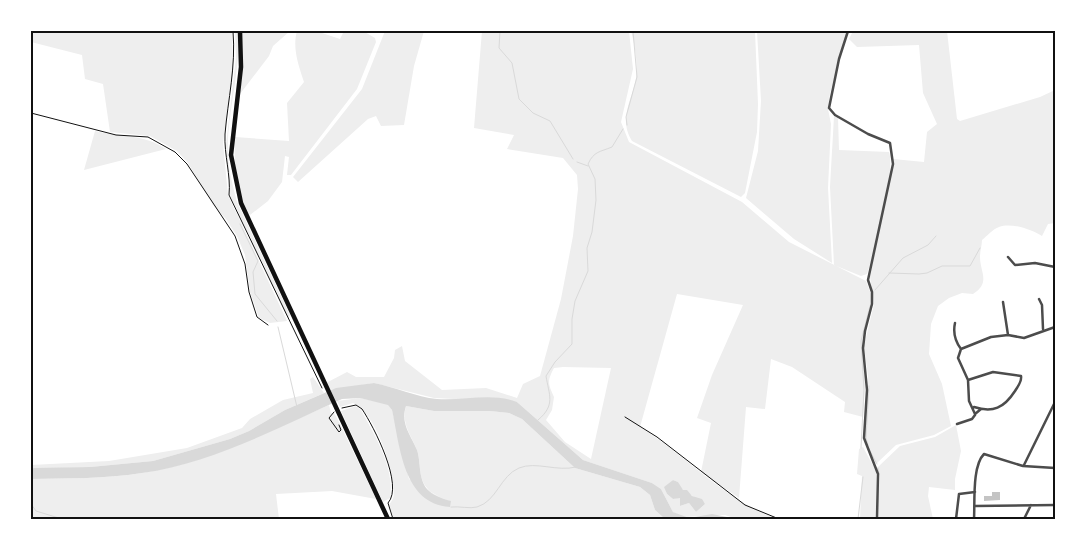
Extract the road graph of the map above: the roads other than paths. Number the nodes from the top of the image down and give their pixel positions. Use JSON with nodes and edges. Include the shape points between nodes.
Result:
{"nodes":[{"id":1,"x":240,"y":31,"type":"edge"},
{"id":2,"x":848,"y":31,"type":"edge"},
{"id":3,"x":1008,"y":257,"type":"dead end"},
{"id":4,"x":1055,"y":267,"type":"edge"},
{"id":5,"x":1039,"y":299,"type":"dead end"},
{"id":6,"x":1003,"y":302,"type":"dead end"},
{"id":7,"x":955,"y":323,"type":"dead end"},
{"id":8,"x":1055,"y":327,"type":"edge"},
{"id":9,"x":1043,"y":329,"type":"junction"},
{"id":10,"x":1008,"y":335,"type":"junction"},
{"id":11,"x":961,"y":349,"type":"junction"},
{"id":12,"x":968,"y":380,"type":"junction"},
{"id":13,"x":1055,"y":402,"type":"edge"},
{"id":14,"x":974,"y":407,"type":"junction"},
{"id":15,"x":981,"y":409,"type":"junction"},
{"id":16,"x":975,"y":414,"type":"junction"},
{"id":17,"x":957,"y":424,"type":"dead end"},
{"id":18,"x":1023,"y":466,"type":"junction"},
{"id":19,"x":1055,"y":468,"type":"edge"},
{"id":20,"x":975,"y":492,"type":"junction"},
{"id":21,"x":975,"y":506,"type":"junction"},
{"id":22,"x":1031,"y":506,"type":"junction"},
{"id":23,"x":1055,"y":506,"type":"edge"},
{"id":24,"x":388,"y":519,"type":"edge"},
{"id":25,"x":878,"y":519,"type":"edge"},
{"id":26,"x":956,"y":519,"type":"edge"},
{"id":27,"x":974,"y":519,"type":"edge"},
{"id":28,"x":1024,"y":519,"type":"edge"}],
"edges":[{"from":1,"to":24,"type":"main road","via":[[241,67],[231,148],[236,186],[323,387]]},
{"from":2,"to":25,"type":"street","via":[[838,59],[829,108],[868,134],[887,140],[893,164],[868,280],[872,304],[863,348],[867,390],[864,438],[878,474]]},
{"from":3,"to":4,"type":"street","via":[[1015,265],[1035,262]]},
{"from":5,"to":9,"type":"street"},
{"from":6,"to":10,"type":"street"},
{"from":7,"to":11,"type":"street","via":[[957,344]]},
{"from":8,"to":9,"type":"street"},
{"from":9,"to":10,"type":"street","via":[[1024,338]]},
{"from":10,"to":11,"type":"street","via":[[991,337]]},
{"from":11,"to":12,"type":"street","via":[[958,358]]},
{"from":12,"to":14,"type":"street","via":[[969,401]]},
{"from":12,"to":15,"type":"street","via":[[993,372],[1021,376],[1022,380],[1002,408]]},
{"from":13,"to":18,"type":"street"},
{"from":14,"to":15,"type":"street"},
{"from":14,"to":16,"type":"street"},
{"from":15,"to":16,"type":"street"},
{"from":16,"to":17,"type":"street","via":[[972,419]]},
{"from":18,"to":19,"type":"street"},
{"from":18,"to":20,"type":"street","via":[[984,454],[980,459]]},
{"from":20,"to":21,"type":"street"},
{"from":20,"to":26,"type":"street","via":[[959,494]]},
{"from":21,"to":22,"type":"street"},
{"from":21,"to":27,"type":"street"},
{"from":22,"to":23,"type":"street"},
{"from":22,"to":28,"type":"street"}]}
